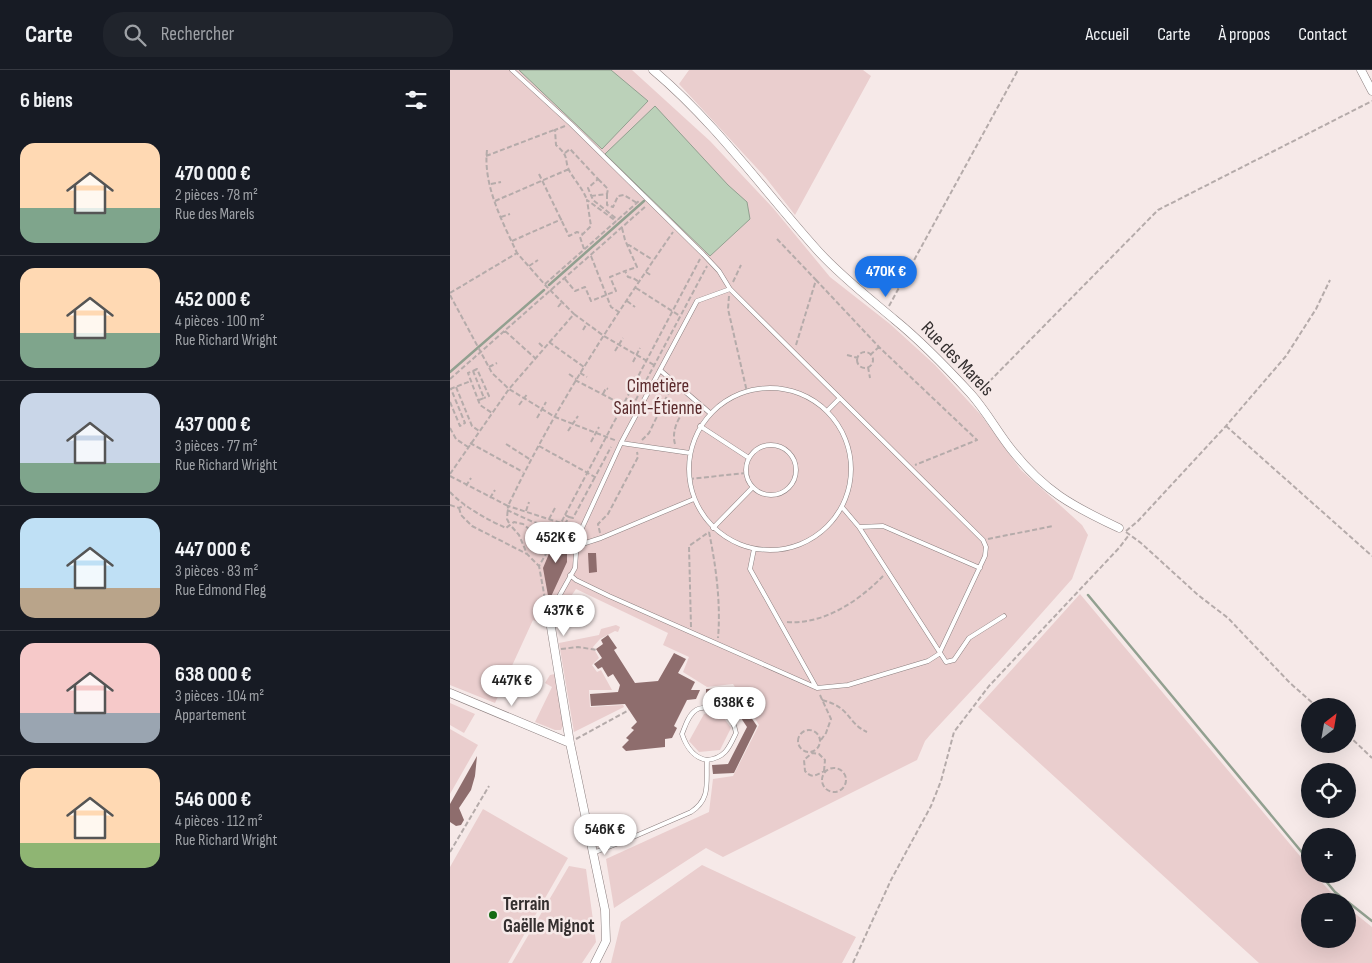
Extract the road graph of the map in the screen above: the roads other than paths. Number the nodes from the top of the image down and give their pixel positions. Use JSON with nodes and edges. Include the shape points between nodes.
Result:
{"nodes":[{"id":1,"x":512,"y":70,"type":"edge"},
{"id":2,"x":653,"y":70,"type":"edge"},
{"id":3,"x":1361,"y":70,"type":"edge"},
{"id":4,"x":1372,"y":91,"type":"edge"},
{"id":5,"x":730,"y":289,"type":"junction"},
{"id":6,"x":660,"y":370,"type":"junction"},
{"id":7,"x":840,"y":398,"type":"junction"},
{"id":8,"x":827,"y":411,"type":"junction"},
{"id":9,"x":710,"y":413,"type":"junction"},
{"id":10,"x":700,"y":426,"type":"junction"},
{"id":11,"x":621,"y":443,"type":"junction"},
{"id":12,"x":690,"y":453,"type":"junction"},
{"id":13,"x":749,"y":458,"type":"junction"},
{"id":14,"x":753,"y":487,"type":"junction"},
{"id":15,"x":694,"y":500,"type":"junction"},
{"id":16,"x":842,"y":507,"type":"junction"},
{"id":17,"x":859,"y":527,"type":"junction"},
{"id":18,"x":714,"y":528,"type":"junction"},
{"id":19,"x":1119,"y":528,"type":"dead end"},
{"id":20,"x":576,"y":546,"type":"junction"},
{"id":21,"x":754,"y":549,"type":"junction"},
{"id":22,"x":980,"y":568,"type":"junction"},
{"id":23,"x":570,"y":575,"type":"junction"},
{"id":24,"x":552,"y":609,"type":"joint"},
{"id":25,"x":1004,"y":616,"type":"dead end"},
{"id":26,"x":940,"y":654,"type":"junction"},
{"id":27,"x":817,"y":688,"type":"junction"},
{"id":28,"x":450,"y":693,"type":"edge"},
{"id":29,"x":570,"y":743,"type":"junction"},
{"id":30,"x":707,"y":760,"type":"junction"},
{"id":31,"x":593,"y":853,"type":"junction"},
{"id":32,"x":595,"y":963,"type":"edge"}],
"edges":[{"from":1,"to":5,"type":"lane","via":[[719,270]]},
{"from":2,"to":19,"type":"street","name":"Rue des Marels","via":[[702,116],[819,252],[857,290],[930,352],[973,396],[1010,448],[1042,483],[1073,506]]},
{"from":3,"to":4,"type":"street"},
{"from":5,"to":6,"type":"lane","via":[[697,301]]},
{"from":5,"to":7,"type":"lane"},
{"from":6,"to":9,"type":"lane"},
{"from":6,"to":11,"type":"lane"},
{"from":7,"to":8,"type":"lane"},
{"from":7,"to":22,"type":"lane","via":[[983,540],[986,548]]},
{"from":8,"to":9,"type":"lane","via":[[806,396],[781,388],[755,389],[731,397]]},
{"from":8,"to":16,"type":"lane","via":[[842,432],[850,456],[850,482]]},
{"from":9,"to":10,"type":"lane"},
{"from":10,"to":12,"type":"lane"},
{"from":10,"to":13,"type":"lane"},
{"from":11,"to":12,"type":"lane"},
{"from":11,"to":20,"type":"lane"},
{"from":12,"to":15,"type":"lane","via":[[689,479]]},
{"from":13,"to":14,"type":"lane","via":[[746,473]]},
{"from":13,"to":14,"type":"lane","via":[[759,448],[778,446],[790,454],[795,466],[790,486],[778,493],[765,494]]},
{"from":14,"to":18,"type":"lane"},
{"from":15,"to":18,"type":"lane"},
{"from":15,"to":20,"type":"lane"},
{"from":16,"to":17,"type":"lane"},
{"from":16,"to":21,"type":"lane","via":[[826,528],[805,542],[780,550]]},
{"from":17,"to":22,"type":"lane","via":[[883,526]]},
{"from":17,"to":26,"type":"lane"},
{"from":18,"to":21,"type":"lane","via":[[732,541]]},
{"from":20,"to":23,"type":"lane","via":[[575,568]]},
{"from":21,"to":27,"type":"lane","via":[[750,569]]},
{"from":22,"to":26,"type":"lane"},
{"from":23,"to":24,"type":"lane"},
{"from":23,"to":27,"type":"lane","via":[[609,596]]},
{"from":24,"to":29,"type":"street","via":[[551,627]]},
{"from":25,"to":26,"type":"lane","via":[[969,638],[954,660],[946,662]]},
{"from":26,"to":27,"type":"lane","via":[[928,661],[848,686]]},
{"from":28,"to":29,"type":"street"},
{"from":29,"to":31,"type":"street"},
{"from":30,"to":30,"type":"lane","via":[[693,754],[682,734],[696,710],[722,708],[729,713],[736,733],[726,754]]},
{"from":30,"to":31,"type":"lane","via":[[706,794],[701,806]]},
{"from":31,"to":32,"type":"street","via":[[607,933]]}]}
